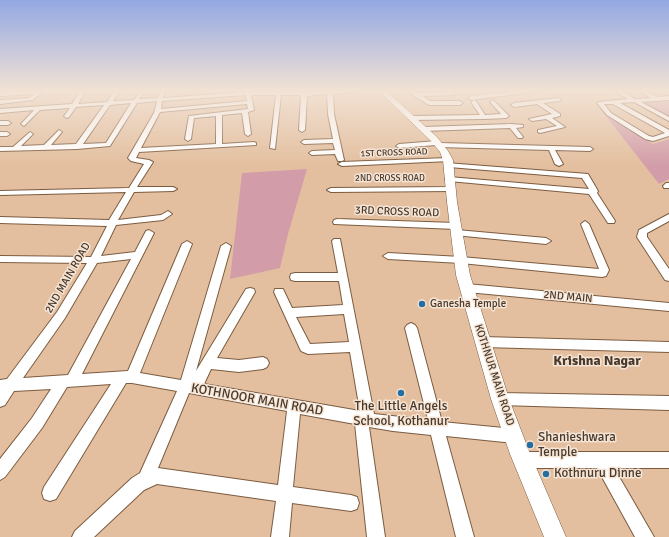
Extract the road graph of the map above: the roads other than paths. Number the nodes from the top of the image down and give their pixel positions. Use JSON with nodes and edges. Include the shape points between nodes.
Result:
{"nodes":[{"id":1,"x":32,"y":115,"type":"edge"},
{"id":2,"x":100,"y":115,"type":"edge"},
{"id":3,"x":127,"y":115,"type":"edge"},
{"id":4,"x":155,"y":115,"type":"edge"},
{"id":5,"x":209,"y":115,"type":"edge"},
{"id":6,"x":219,"y":115,"type":"edge"},
{"id":7,"x":248,"y":115,"type":"edge"},
{"id":8,"x":277,"y":115,"type":"edge"},
{"id":9,"x":304,"y":115,"type":"edge"},
{"id":10,"x":331,"y":115,"type":"edge"},
{"id":11,"x":409,"y":115,"type":"edge"},
{"id":12,"x":458,"y":115,"type":"edge"},
{"id":13,"x":460,"y":115,"type":"edge"},
{"id":14,"x":505,"y":115,"type":"edge"},
{"id":15,"x":558,"y":115,"type":"edge"},
{"id":16,"x":610,"y":115,"type":"edge"},
{"id":17,"x":637,"y":115,"type":"edge"},
{"id":18,"x":484,"y":117,"type":"joint"},
{"id":19,"x":547,"y":117,"type":"junction"},
{"id":20,"x":412,"y":118,"type":"junction"},
{"id":21,"x":532,"y":119,"type":"dead end"},
{"id":22,"x":0,"y":123,"type":"edge"},
{"id":23,"x":8,"y":123,"type":"dead end"},
{"id":24,"x":24,"y":124,"type":"dead end"},
{"id":25,"x":511,"y":126,"type":"junction"},
{"id":26,"x":521,"y":126,"type":"dead end"},
{"id":27,"x":423,"y":129,"type":"junction"},
{"id":28,"x":302,"y":130,"type":"dead end"},
{"id":29,"x":540,"y":131,"type":"dead end"},
{"id":30,"x":59,"y":132,"type":"dead end"},
{"id":31,"x":30,"y":134,"type":"dead end"},
{"id":32,"x":248,"y":134,"type":"dead end"},
{"id":33,"x":669,"y":134,"type":"edge"},
{"id":34,"x":520,"y":137,"type":"dead end"},
{"id":35,"x":188,"y":139,"type":"dead end"},
{"id":36,"x":336,"y":141,"type":"junction"},
{"id":37,"x":304,"y":142,"type":"dead end"},
{"id":38,"x":0,"y":144,"type":"edge"},
{"id":39,"x":14,"y":144,"type":"junction"},
{"id":40,"x":254,"y":144,"type":"dead end"},
{"id":41,"x":438,"y":144,"type":"junction"},
{"id":42,"x":77,"y":146,"type":"junction"},
{"id":43,"x":219,"y":146,"type":"junction"},
{"id":44,"x":399,"y":146,"type":"dead end"},
{"id":45,"x":46,"y":147,"type":"junction"},
{"id":46,"x":273,"y":148,"type":"dead end"},
{"id":47,"x":551,"y":148,"type":"junction"},
{"id":48,"x":0,"y":149,"type":"edge"},
{"id":49,"x":590,"y":149,"type":"dead end"},
{"id":50,"x":137,"y":150,"type":"junction"},
{"id":51,"x":338,"y":152,"type":"junction"},
{"id":52,"x":312,"y":153,"type":"dead end"},
{"id":53,"x":559,"y":164,"type":"dead end"},
{"id":54,"x":449,"y":173,"type":"junction"},
{"id":55,"x":173,"y":188,"type":"dead end"},
{"id":56,"x":132,"y":190,"type":"junction"},
{"id":57,"x":331,"y":190,"type":"dead end"},
{"id":58,"x":592,"y":192,"type":"junction"},
{"id":59,"x":0,"y":193,"type":"edge"},
{"id":60,"x":168,"y":214,"type":"dead end"},
{"id":61,"x":669,"y":217,"type":"edge"},
{"id":62,"x":0,"y":220,"type":"edge"},
{"id":63,"x":611,"y":221,"type":"dead end"},
{"id":64,"x":337,"y":222,"type":"dead end"},
{"id":65,"x":113,"y":223,"type":"junction"},
{"id":66,"x":585,"y":224,"type":"dead end"},
{"id":67,"x":457,"y":229,"type":"junction"},
{"id":68,"x":149,"y":233,"type":"dead end"},
{"id":69,"x":337,"y":241,"type":"dead end"},
{"id":70,"x":546,"y":241,"type":"dead end"},
{"id":71,"x":187,"y":244,"type":"dead end"},
{"id":72,"x":226,"y":246,"type":"dead end"},
{"id":73,"x":138,"y":255,"type":"junction"},
{"id":74,"x":388,"y":256,"type":"dead end"},
{"id":75,"x":0,"y":259,"type":"edge"},
{"id":76,"x":93,"y":260,"type":"junction"},
{"id":77,"x":461,"y":260,"type":"junction"},
{"id":78,"x":669,"y":277,"type":"edge"},
{"id":79,"x":295,"y":278,"type":"dead end"},
{"id":80,"x":343,"y":278,"type":"junction"},
{"id":81,"x":467,"y":288,"type":"junction"},
{"id":82,"x":250,"y":292,"type":"dead end"},
{"id":83,"x":279,"y":292,"type":"dead end"},
{"id":84,"x":669,"y":307,"type":"edge"},
{"id":85,"x":349,"y":309,"type":"junction"},
{"id":86,"x":288,"y":313,"type":"junction"},
{"id":87,"x":411,"y":328,"type":"dead end"},
{"id":88,"x":483,"y":342,"type":"junction"},
{"id":89,"x":355,"y":347,"type":"junction"},
{"id":90,"x":669,"y":347,"type":"edge"},
{"id":91,"x":208,"y":363,"type":"junction"},
{"id":92,"x":264,"y":363,"type":"dead end"},
{"id":93,"x":127,"y":378,"type":"junction"},
{"id":94,"x":68,"y":382,"type":"junction"},
{"id":95,"x":6,"y":386,"type":"edge"},
{"id":96,"x":190,"y":388,"type":"junction"},
{"id":97,"x":500,"y":399,"type":"junction"},
{"id":98,"x":0,"y":400,"type":"edge"},
{"id":99,"x":669,"y":403,"type":"edge"},
{"id":100,"x":294,"y":407,"type":"junction"},
{"id":101,"x":364,"y":419,"type":"junction"},
{"id":102,"x":436,"y":429,"type":"junction"},
{"id":103,"x":514,"y":436,"type":"junction"},
{"id":104,"x":523,"y":460,"type":"junction"},
{"id":105,"x":601,"y":460,"type":"junction"},
{"id":106,"x":669,"y":460,"type":"edge"},
{"id":107,"x":0,"y":472,"type":"edge"},
{"id":108,"x":146,"y":479,"type":"junction"},
{"id":109,"x":50,"y":493,"type":"dead end"},
{"id":110,"x":284,"y":493,"type":"junction"},
{"id":111,"x":351,"y":503,"type":"dead end"},
{"id":112,"x":81,"y":537,"type":"edge"},
{"id":113,"x":280,"y":537,"type":"edge"},
{"id":114,"x":376,"y":537,"type":"edge"},
{"id":115,"x":465,"y":537,"type":"edge"},
{"id":116,"x":556,"y":537,"type":"edge"},
{"id":117,"x":645,"y":537,"type":"edge"}],
"edges":[{"from":1,"to":24,"type":"street"},
{"from":2,"to":42,"type":"street"},
{"from":3,"to":42,"type":"street","via":[[108,145]]},
{"from":4,"to":50,"type":"street"},
{"from":5,"to":35,"type":"street","via":[[191,117]]},
{"from":6,"to":43,"type":"street"},
{"from":7,"to":32,"type":"street"},
{"from":8,"to":46,"type":"street"},
{"from":9,"to":28,"type":"street"},
{"from":10,"to":36,"type":"street"},
{"from":11,"to":20,"type":"main road","name":"KOTHNUR MAIN ROAD"},
{"from":12,"to":20,"type":"street"},
{"from":13,"to":18,"type":"street"},
{"from":14,"to":18,"type":"street"},
{"from":15,"to":19,"type":"street"},
{"from":16,"to":33,"type":"street","via":[[649,139]]},
{"from":17,"to":33,"type":"street"},
{"from":19,"to":21,"type":"street"},
{"from":19,"to":29,"type":"street","via":[[562,127]]},
{"from":20,"to":27,"type":"main road","name":"KOTHNUR MAIN ROAD"},
{"from":22,"to":23,"type":"street"},
{"from":25,"to":26,"type":"street"},
{"from":25,"to":27,"type":"street"},
{"from":25,"to":34,"type":"street"},
{"from":27,"to":41,"type":"main road","name":"KOTHNUR MAIN ROAD"},
{"from":30,"to":45,"type":"street"},
{"from":31,"to":39,"type":"street"},
{"from":36,"to":37,"type":"street"},
{"from":36,"to":51,"type":"street"},
{"from":38,"to":39,"type":"street"},
{"from":39,"to":45,"type":"street"},
{"from":39,"to":48,"type":"street"},
{"from":40,"to":43,"type":"street"},
{"from":41,"to":44,"type":"street"},
{"from":41,"to":47,"type":"street"},
{"from":41,"to":54,"type":"main road","name":"KOTHNUR MAIN ROAD"},
{"from":42,"to":45,"type":"street"},
{"from":43,"to":50,"type":"street"},
{"from":47,"to":49,"type":"street"},
{"from":47,"to":53,"type":"street"},
{"from":50,"to":56,"type":"street","name":"2ND MAIN ROAD","via":[[132,160],[149,162]]},
{"from":51,"to":52,"type":"street"},
{"from":51,"to":54,"type":"street","name":"1ST CROSS ROAD","via":[[341,162]]},
{"from":54,"to":57,"type":"street","name":"2ND CROSS ROAD"},
{"from":54,"to":58,"type":"street"},
{"from":54,"to":58,"type":"street","via":[[582,175],[594,190]]},
{"from":54,"to":67,"type":"main road","name":"KOTHNUR MAIN ROAD"},
{"from":55,"to":56,"type":"street"},
{"from":56,"to":59,"type":"street"},
{"from":56,"to":65,"type":"street","name":"2ND MAIN ROAD"},
{"from":58,"to":63,"type":"street"},
{"from":60,"to":65,"type":"street","via":[[163,217]]},
{"from":61,"to":78,"type":"street","via":[[646,229],[642,232],[642,237]]},
{"from":62,"to":65,"type":"street"},
{"from":64,"to":67,"type":"street","name":"3RD CROSS ROAD"},
{"from":65,"to":76,"type":"street","name":"2ND MAIN ROAD"},
{"from":66,"to":77,"type":"street","via":[[604,270],[602,273]]},
{"from":67,"to":70,"type":"street","name":"3RD CROSS ROAD"},
{"from":67,"to":77,"type":"main road","name":"KOTHNUR MAIN ROAD"},
{"from":68,"to":73,"type":"street"},
{"from":69,"to":80,"type":"street"},
{"from":71,"to":93,"type":"street"},
{"from":72,"to":96,"type":"street"},
{"from":73,"to":76,"type":"street"},
{"from":73,"to":94,"type":"street"},
{"from":74,"to":77,"type":"street"},
{"from":75,"to":76,"type":"street"},
{"from":76,"to":95,"type":"street","name":"2ND MAIN ROAD","via":[[61,315]]},
{"from":77,"to":81,"type":"main road","name":"KOTHNUR MAIN ROAD"},
{"from":79,"to":80,"type":"street"},
{"from":80,"to":85,"type":"street"},
{"from":81,"to":84,"type":"street","name":"2ND MAIN"},
{"from":81,"to":88,"type":"main road","name":"KOTHNUR MAIN ROAD"},
{"from":82,"to":91,"type":"street"},
{"from":83,"to":86,"type":"street"},
{"from":85,"to":86,"type":"street"},
{"from":85,"to":89,"type":"street"},
{"from":86,"to":89,"type":"street","via":[[302,344],[308,349]]},
{"from":87,"to":102,"type":"street"},
{"from":88,"to":90,"type":"street"},
{"from":88,"to":97,"type":"main road","name":"KOTHNUR MAIN ROAD"},
{"from":89,"to":101,"type":"street"},
{"from":91,"to":92,"type":"street","via":[[239,366]]},
{"from":91,"to":96,"type":"street"},
{"from":93,"to":94,"type":"street","name":"KOTHNOOR MAIN ROAD"},
{"from":93,"to":96,"type":"street","name":"KOTHNOOR MAIN ROAD"},
{"from":93,"to":109,"type":"street"},
{"from":94,"to":95,"type":"street","name":"KOTHNOOR MAIN ROAD"},
{"from":94,"to":107,"type":"street"},
{"from":95,"to":98,"type":"street","name":"2ND MAIN ROAD"},
{"from":96,"to":100,"type":"street","name":"KOTHNOOR MAIN ROAD"},
{"from":96,"to":108,"type":"street"},
{"from":97,"to":99,"type":"street"},
{"from":97,"to":103,"type":"main road","name":"KOTHNUR MAIN ROAD"},
{"from":100,"to":101,"type":"street","name":"KOTHNOOR MAIN ROAD"},
{"from":100,"to":110,"type":"street"},
{"from":101,"to":102,"type":"street","name":"KOTHNOOR MAIN ROAD"},
{"from":101,"to":114,"type":"street"},
{"from":102,"to":103,"type":"street","name":"KOTHNOOR MAIN ROAD"},
{"from":102,"to":115,"type":"street"},
{"from":103,"to":104,"type":"main road","name":"KOTHNUR MAIN ROAD"},
{"from":104,"to":105,"type":"street"},
{"from":104,"to":116,"type":"main road","name":"KOTHNUR MAIN ROAD"},
{"from":105,"to":106,"type":"street"},
{"from":105,"to":117,"type":"street"},
{"from":108,"to":110,"type":"street","via":[[157,476]]},
{"from":108,"to":112,"type":"street"},
{"from":110,"to":111,"type":"street"},
{"from":110,"to":113,"type":"street"}]}
